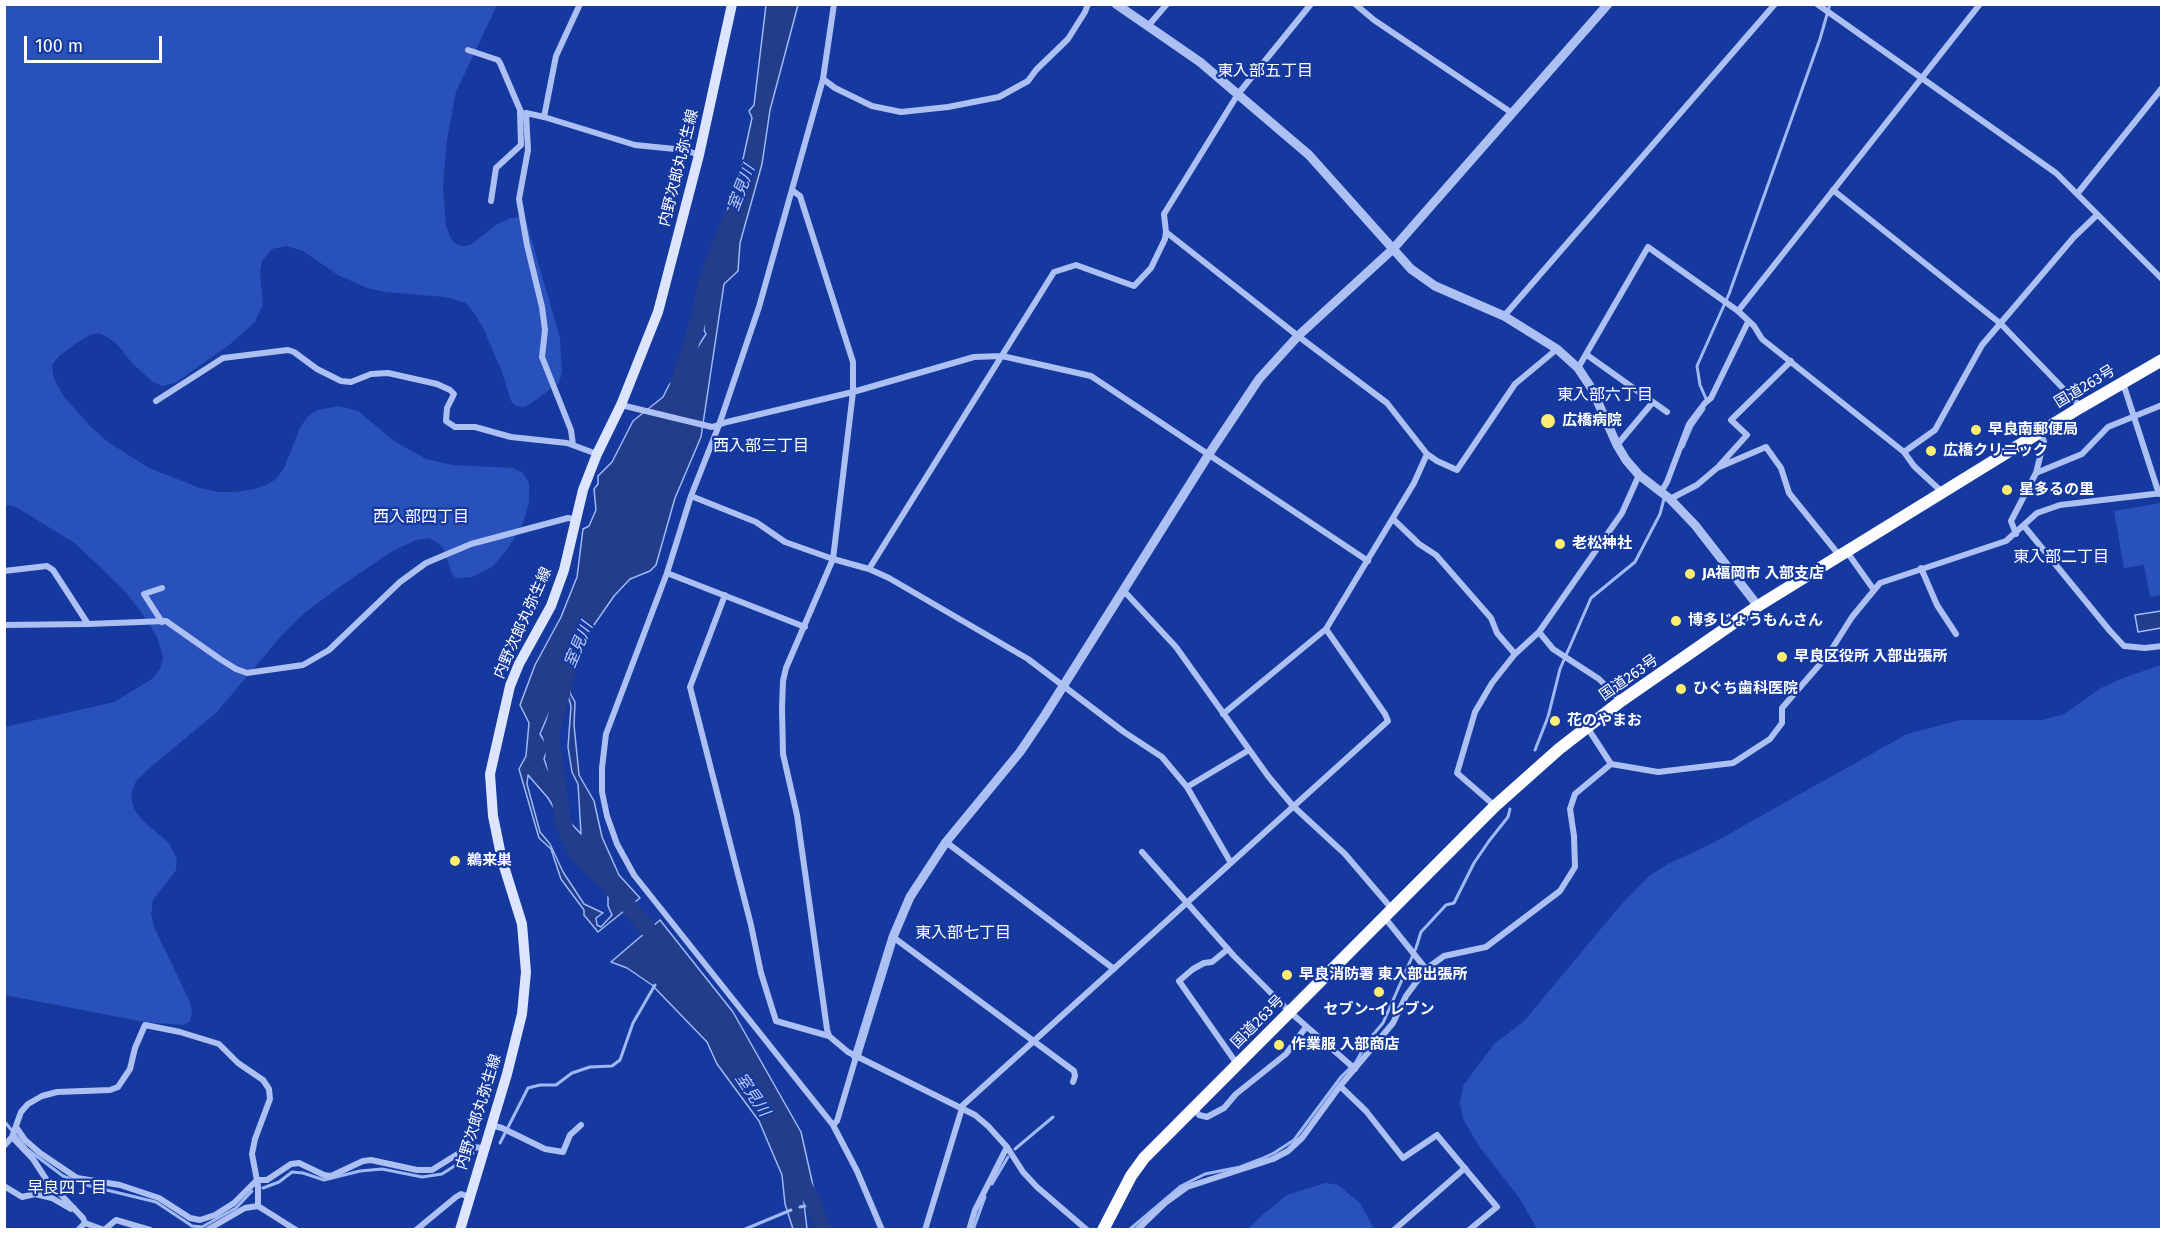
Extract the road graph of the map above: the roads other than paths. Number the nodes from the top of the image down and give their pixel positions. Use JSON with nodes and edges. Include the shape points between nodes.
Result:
{"nodes":[{"id":1,"x":580,"y":4,"type":"edge"},
{"id":2,"x":732,"y":4,"type":"edge"},
{"id":3,"x":834,"y":4,"type":"edge"},
{"id":4,"x":1088,"y":4,"type":"edge"},
{"id":5,"x":1116,"y":4,"type":"edge"},
{"id":6,"x":1167,"y":4,"type":"edge"},
{"id":7,"x":1311,"y":4,"type":"edge"},
{"id":8,"x":1355,"y":4,"type":"edge"},
{"id":9,"x":1608,"y":4,"type":"edge"},
{"id":10,"x":1775,"y":4,"type":"edge"},
{"id":11,"x":1980,"y":4,"type":"edge"},
{"id":12,"x":1821,"y":7,"type":"edge"},
{"id":13,"x":1148,"y":26,"type":"junction"},
{"id":14,"x":468,"y":50,"type":"dead end"},
{"id":15,"x":1922,"y":78,"type":"junction"},
{"id":16,"x":823,"y":79,"type":"junction"},
{"id":17,"x":2162,"y":88,"type":"edge"},
{"id":18,"x":1238,"y":94,"type":"junction"},
{"id":19,"x":1512,"y":112,"type":"junction"},
{"id":20,"x":523,"y":113,"type":"junction"},
{"id":21,"x":544,"y":117,"type":"junction"},
{"id":22,"x":699,"y":155,"type":"junction"},
{"id":23,"x":1833,"y":189,"type":"junction"},
{"id":24,"x":793,"y":191,"type":"junction"},
{"id":25,"x":2077,"y":194,"type":"junction"},
{"id":26,"x":491,"y":201,"type":"dead end"},
{"id":27,"x":2097,"y":215,"type":"junction"},
{"id":28,"x":1166,"y":232,"type":"junction"},
{"id":29,"x":1393,"y":249,"type":"junction"},
{"id":30,"x":2162,"y":279,"type":"edge"},
{"id":31,"x":1736,"y":309,"type":"junction"},
{"id":32,"x":1504,"y":316,"type":"junction"},
{"id":33,"x":1749,"y":322,"type":"junction"},
{"id":34,"x":2001,"y":324,"type":"junction"},
{"id":35,"x":1298,"y":336,"type":"junction"},
{"id":36,"x":1557,"y":349,"type":"junction"},
{"id":37,"x":1587,"y":355,"type":"junction"},
{"id":38,"x":1002,"y":356,"type":"junction"},
{"id":39,"x":2162,"y":360,"type":"edge"},
{"id":40,"x":1791,"y":361,"type":"junction"},
{"id":41,"x":1578,"y":368,"type":"junction"},
{"id":42,"x":2123,"y":382,"type":"junction"},
{"id":43,"x":853,"y":393,"type":"junction"},
{"id":44,"x":156,"y":401,"type":"dead end"},
{"id":45,"x":1653,"y":402,"type":"junction"},
{"id":46,"x":625,"y":405,"type":"junction"},
{"id":47,"x":2162,"y":405,"type":"edge"},
{"id":48,"x":2081,"y":407,"type":"junction"},
{"id":49,"x":1667,"y":412,"type":"dead end"},
{"id":50,"x":2134,"y":418,"type":"junction"},
{"id":51,"x":716,"y":426,"type":"junction"},
{"id":52,"x":2040,"y":432,"type":"junction"},
{"id":53,"x":573,"y":445,"type":"junction"},
{"id":54,"x":1617,"y":445,"type":"junction"},
{"id":55,"x":1904,"y":452,"type":"junction"},
{"id":56,"x":597,"y":454,"type":"junction"},
{"id":57,"x":1209,"y":454,"type":"junction"},
{"id":58,"x":1427,"y":454,"type":"junction"},
{"id":59,"x":1717,"y":468,"type":"junction"},
{"id":60,"x":2036,"y":473,"type":"junction"},
{"id":61,"x":1639,"y":475,"type":"junction"},
{"id":62,"x":1943,"y":493,"type":"junction"},
{"id":63,"x":2160,"y":494,"type":"edge"},
{"id":64,"x":1665,"y":495,"type":"junction"},
{"id":65,"x":691,"y":496,"type":"junction"},
{"id":66,"x":575,"y":519,"type":"junction"},
{"id":67,"x":1393,"y":519,"type":"junction"},
{"id":68,"x":2024,"y":526,"type":"junction"},
{"id":69,"x":2016,"y":534,"type":"junction"},
{"id":70,"x":1843,"y":553,"type":"junction"},
{"id":71,"x":832,"y":560,"type":"junction"},
{"id":72,"x":1368,"y":561,"type":"junction"},
{"id":73,"x":1921,"y":568,"type":"junction"},
{"id":74,"x":869,"y":569,"type":"junction"},
{"id":75,"x":4,"y":571,"type":"edge"},
{"id":76,"x":667,"y":573,"type":"junction"},
{"id":77,"x":162,"y":588,"type":"dead end"},
{"id":78,"x":1874,"y":590,"type":"junction"},
{"id":79,"x":1124,"y":591,"type":"junction"},
{"id":80,"x":725,"y":595,"type":"junction"},
{"id":81,"x":1758,"y":606,"type":"junction"},
{"id":82,"x":162,"y":622,"type":"junction"},
{"id":83,"x":88,"y":624,"type":"junction"},
{"id":84,"x":4,"y":625,"type":"edge"},
{"id":85,"x":805,"y":627,"type":"junction"},
{"id":86,"x":1326,"y":629,"type":"junction"},
{"id":87,"x":1539,"y":632,"type":"junction"},
{"id":88,"x":1956,"y":634,"type":"dead end"},
{"id":89,"x":2162,"y":646,"type":"edge"},
{"id":90,"x":1515,"y":654,"type":"junction"},
{"id":91,"x":1064,"y":686,"type":"junction"},
{"id":92,"x":1621,"y":701,"type":"junction"},
{"id":93,"x":1223,"y":714,"type":"junction"},
{"id":94,"x":1587,"y":727,"type":"junction"},
{"id":95,"x":1249,"y":750,"type":"junction"},
{"id":96,"x":1611,"y":764,"type":"junction"},
{"id":97,"x":1187,"y":787,"type":"junction"},
{"id":98,"x":1293,"y":806,"type":"junction"},
{"id":99,"x":1495,"y":806,"type":"junction"},
{"id":100,"x":946,"y":842,"type":"junction"},
{"id":101,"x":1142,"y":852,"type":"dead end"},
{"id":102,"x":1231,"y":863,"type":"junction"},
{"id":103,"x":1187,"y":903,"type":"junction"},
{"id":104,"x":1389,"y":914,"type":"junction"},
{"id":105,"x":893,"y":937,"type":"junction"},
{"id":106,"x":1228,"y":949,"type":"junction"},
{"id":107,"x":1114,"y":969,"type":"junction"},
{"id":108,"x":1426,"y":969,"type":"junction"},
{"id":109,"x":1290,"y":1012,"type":"junction"},
{"id":110,"x":1306,"y":1027,"type":"junction"},
{"id":111,"x":829,"y":1036,"type":"junction"},
{"id":112,"x":1034,"y":1041,"type":"junction"},
{"id":113,"x":856,"y":1057,"type":"junction"},
{"id":114,"x":1237,"y":1064,"type":"junction"},
{"id":115,"x":1356,"y":1069,"type":"junction"},
{"id":116,"x":1073,"y":1082,"type":"dead end"},
{"id":117,"x":1340,"y":1086,"type":"junction"},
{"id":118,"x":962,"y":1108,"type":"junction"},
{"id":119,"x":1194,"y":1108,"type":"junction"},
{"id":120,"x":581,"y":1125,"type":"dead end"},
{"id":121,"x":833,"y":1125,"type":"junction"},
{"id":122,"x":16,"y":1126,"type":"junction"},
{"id":123,"x":496,"y":1126,"type":"junction"},
{"id":124,"x":12,"y":1137,"type":"junction"},
{"id":125,"x":4,"y":1146,"type":"edge"},
{"id":126,"x":1007,"y":1147,"type":"junction"},
{"id":127,"x":484,"y":1148,"type":"junction"},
{"id":128,"x":1465,"y":1168,"type":"junction"},
{"id":129,"x":257,"y":1180,"type":"junction"},
{"id":130,"x":4,"y":1186,"type":"edge"},
{"id":131,"x":469,"y":1197,"type":"junction"},
{"id":132,"x":258,"y":1206,"type":"junction"},
{"id":133,"x":75,"y":1208,"type":"junction"},
{"id":134,"x":85,"y":1223,"type":"junction"},
{"id":135,"x":78,"y":1230,"type":"edge"},
{"id":136,"x":104,"y":1230,"type":"edge"},
{"id":137,"x":150,"y":1230,"type":"edge"},
{"id":138,"x":207,"y":1230,"type":"edge"},
{"id":139,"x":296,"y":1230,"type":"edge"},
{"id":140,"x":416,"y":1230,"type":"edge"},
{"id":141,"x":460,"y":1230,"type":"edge"},
{"id":142,"x":882,"y":1230,"type":"edge"},
{"id":143,"x":925,"y":1230,"type":"edge"},
{"id":144,"x":969,"y":1230,"type":"edge"},
{"id":145,"x":1087,"y":1230,"type":"edge"},
{"id":146,"x":1104,"y":1230,"type":"edge"},
{"id":147,"x":1137,"y":1230,"type":"edge"},
{"id":148,"x":1394,"y":1230,"type":"edge"},
{"id":149,"x":1469,"y":1230,"type":"edge"}],
"edges":[{"from":1,"to":21,"type":"street","via":[[556,56]]},
{"from":2,"to":22,"type":"main road","name":"内野次郎丸弥生線"},
{"from":3,"to":16,"type":"street"},
{"from":4,"to":16,"type":"street","via":[[1068,39],[1028,81],[999,97],[901,112],[873,106]]},
{"from":5,"to":13,"type":"street"},
{"from":6,"to":13,"type":"street"},
{"from":7,"to":18,"type":"street"},
{"from":8,"to":19,"type":"street"},
{"from":9,"to":19,"type":"street"},
{"from":10,"to":32,"type":"street"},
{"from":11,"to":15,"type":"street"},
{"from":12,"to":15,"type":"street"},
{"from":13,"to":18,"type":"street"},
{"from":14,"to":20,"type":"street","via":[[498,60]]},
{"from":15,"to":23,"type":"street"},
{"from":15,"to":25,"type":"street","via":[[2056,173]]},
{"from":16,"to":24,"type":"street"},
{"from":17,"to":25,"type":"street"},
{"from":18,"to":28,"type":"street","via":[[1164,214]]},
{"from":18,"to":29,"type":"street","via":[[1309,155]]},
{"from":19,"to":29,"type":"street"},
{"from":20,"to":21,"type":"street"},
{"from":20,"to":26,"type":"street","via":[[521,145],[496,168]]},
{"from":20,"to":53,"type":"street","via":[[528,150],[519,198],[543,307],[542,357],[571,430]]},
{"from":21,"to":22,"type":"street","via":[[635,145]]},
{"from":22,"to":46,"type":"main road","name":"内野次郎丸弥生線","via":[[658,312]]},
{"from":23,"to":31,"type":"street"},
{"from":23,"to":34,"type":"street"},
{"from":24,"to":43,"type":"street","via":[[800,196],[854,362]]},
{"from":24,"to":51,"type":"street","via":[[759,307]]},
{"from":25,"to":27,"type":"street"},
{"from":27,"to":30,"type":"street"},
{"from":27,"to":34,"type":"street"},
{"from":28,"to":35,"type":"street"},
{"from":28,"to":38,"type":"street","via":[[1151,268],[1134,286],[1076,265],[1054,272]]},
{"from":29,"to":32,"type":"street","via":[[1435,286]]},
{"from":29,"to":35,"type":"street"},
{"from":31,"to":33,"type":"street"},
{"from":31,"to":37,"type":"street","via":[[1648,247]]},
{"from":32,"to":36,"type":"street"},
{"from":33,"to":40,"type":"street","via":[[1762,339]]},
{"from":33,"to":64,"type":"street","via":[[1711,398],[1689,424]]},
{"from":34,"to":48,"type":"street"},
{"from":34,"to":55,"type":"street","via":[[1982,345],[1935,430]]},
{"from":35,"to":57,"type":"street","via":[[1259,379]]},
{"from":35,"to":58,"type":"street","via":[[1387,403]]},
{"from":36,"to":41,"type":"street"},
{"from":36,"to":58,"type":"street","via":[[1515,384],[1457,470]]},
{"from":37,"to":41,"type":"street"},
{"from":37,"to":45,"type":"street"},
{"from":38,"to":43,"type":"street","via":[[974,357]]},
{"from":38,"to":57,"type":"street","via":[[1091,376]]},
{"from":38,"to":74,"type":"street"},
{"from":39,"to":42,"type":"highway","name":"国道263号"},
{"from":40,"to":55,"type":"street"},
{"from":40,"to":59,"type":"street","via":[[1731,420],[1747,435]]},
{"from":41,"to":54,"type":"street","via":[[1592,389]]},
{"from":42,"to":48,"type":"highway","name":"国道263号"},
{"from":42,"to":50,"type":"street"},
{"from":43,"to":51,"type":"street"},
{"from":43,"to":71,"type":"street"},
{"from":44,"to":53,"type":"street","via":[[223,358],[288,350],[341,381],[388,373],[437,384],[454,394],[446,421],[455,427],[475,427],[511,437]]},
{"from":45,"to":49,"type":"street"},
{"from":45,"to":54,"type":"street"},
{"from":46,"to":51,"type":"street"},
{"from":46,"to":56,"type":"main road","name":"内野次郎丸弥生線"},
{"from":47,"to":50,"type":"street"},
{"from":48,"to":52,"type":"highway","name":"国道263号"},
{"from":50,"to":60,"type":"street","via":[[2108,427],[2082,454]]},
{"from":50,"to":63,"type":"street"},
{"from":51,"to":65,"type":"street"},
{"from":52,"to":60,"type":"street","via":[[2044,441]]},
{"from":52,"to":62,"type":"highway","name":"国道263号"},
{"from":53,"to":56,"type":"street"},
{"from":54,"to":61,"type":"street"},
{"from":55,"to":62,"type":"street"},
{"from":56,"to":66,"type":"main road","name":"内野次郎丸弥生線"},
{"from":57,"to":72,"type":"street"},
{"from":57,"to":79,"type":"street"},
{"from":58,"to":67,"type":"street"},
{"from":59,"to":64,"type":"street","via":[[1696,485]]},
{"from":59,"to":70,"type":"street","via":[[1766,447],[1781,468],[1789,493]]},
{"from":60,"to":69,"type":"street","via":[[2011,521]]},
{"from":61,"to":64,"type":"street"},
{"from":61,"to":87,"type":"street","via":[[1622,513]]},
{"from":62,"to":70,"type":"highway","name":"国道263号"},
{"from":63,"to":68,"type":"street","via":[[2060,505],[2037,513]]},
{"from":64,"to":81,"type":"street","via":[[1695,525]]},
{"from":65,"to":71,"type":"street","via":[[756,522],[785,542]]},
{"from":65,"to":76,"type":"street"},
{"from":66,"to":82,"type":"street","via":[[471,544],[426,564],[400,582],[329,650],[303,666],[247,673]]},
{"from":66,"to":123,"type":"main road","name":"内野次郎丸弥生線","via":[[551,606],[510,686],[490,774],[502,860],[522,924],[526,972],[522,1014]]},
{"from":67,"to":72,"type":"street"},
{"from":67,"to":90,"type":"street","via":[[1436,555],[1491,618],[1497,633]]},
{"from":68,"to":69,"type":"street"},
{"from":68,"to":89,"type":"street","via":[[2124,646]]},
{"from":69,"to":73,"type":"street","via":[[2006,541]]},
{"from":70,"to":78,"type":"street"},
{"from":70,"to":81,"type":"highway","name":"国道263号"},
{"from":71,"to":74,"type":"street"},
{"from":71,"to":85,"type":"street"},
{"from":72,"to":86,"type":"street"},
{"from":73,"to":78,"type":"street","via":[[1880,583]]},
{"from":73,"to":88,"type":"street","via":[[1937,605]]},
{"from":74,"to":91,"type":"street","via":[[1028,659]]},
{"from":75,"to":83,"type":"street","via":[[47,566]]},
{"from":76,"to":80,"type":"street"},
{"from":76,"to":121,"type":"street","via":[[606,734],[602,792],[607,816],[634,875]]},
{"from":77,"to":82,"type":"street","via":[[144,594]]},
{"from":78,"to":96,"type":"street","via":[[1828,655],[1782,708],[1782,723],[1770,739],[1733,763],[1658,772]]},
{"from":79,"to":91,"type":"street"},
{"from":79,"to":93,"type":"street","via":[[1176,647]]},
{"from":80,"to":85,"type":"street"},
{"from":80,"to":111,"type":"street","via":[[690,687],[776,1021]]},
{"from":81,"to":92,"type":"highway","name":"国道263号"},
{"from":82,"to":83,"type":"street"},
{"from":83,"to":84,"type":"street"},
{"from":85,"to":111,"type":"street","via":[[783,681],[783,746]]},
{"from":86,"to":93,"type":"street"},
{"from":86,"to":98,"type":"street","via":[[1388,721]]},
{"from":87,"to":90,"type":"street"},
{"from":87,"to":92,"type":"street","via":[[1553,649],[1599,680]]},
{"from":90,"to":99,"type":"street","via":[[1475,712],[1456,773]]},
{"from":91,"to":97,"type":"street","via":[[1162,757]]},
{"from":91,"to":100,"type":"street","via":[[1020,752]]},
{"from":92,"to":94,"type":"highway","name":"国道263号"},
{"from":93,"to":95,"type":"street"},
{"from":94,"to":96,"type":"street"},
{"from":94,"to":99,"type":"highway","name":"国道263号"},
{"from":95,"to":97,"type":"street"},
{"from":95,"to":98,"type":"street"},
{"from":96,"to":108,"type":"street","via":[[1575,794],[1570,809],[1575,867],[1560,891],[1486,947],[1444,956]]},
{"from":97,"to":102,"type":"street"},
{"from":98,"to":102,"type":"street"},
{"from":98,"to":104,"type":"street","via":[[1345,854]]},
{"from":99,"to":104,"type":"highway","name":"国道263号"},
{"from":100,"to":105,"type":"street","via":[[909,897]]},
{"from":100,"to":107,"type":"street"},
{"from":101,"to":103,"type":"street"},
{"from":102,"to":103,"type":"street"},
{"from":103,"to":106,"type":"street"},
{"from":103,"to":107,"type":"street"},
{"from":104,"to":108,"type":"street"},
{"from":104,"to":109,"type":"highway","name":"国道263号"},
{"from":105,"to":112,"type":"street"},
{"from":105,"to":113,"type":"street"},
{"from":106,"to":109,"type":"street"},
{"from":106,"to":114,"type":"street","via":[[1179,981]]},
{"from":107,"to":112,"type":"street"},
{"from":108,"to":115,"type":"street","via":[[1393,1023]]},
{"from":109,"to":110,"type":"street"},
{"from":109,"to":114,"type":"highway","name":"国道263号"},
{"from":110,"to":115,"type":"street"},
{"from":110,"to":119,"type":"street","via":[[1286,1054],[1224,1108],[1207,1117]]},
{"from":111,"to":113,"type":"street"},
{"from":112,"to":116,"type":"street","via":[[1074,1071]]},
{"from":112,"to":118,"type":"street"},
{"from":113,"to":118,"type":"street"},
{"from":113,"to":121,"type":"street"},
{"from":114,"to":119,"type":"highway","name":"国道263号"},
{"from":115,"to":117,"type":"street"},
{"from":117,"to":128,"type":"street","via":[[1366,1111],[1403,1158],[1437,1135]]},
{"from":117,"to":147,"type":"street","via":[[1288,1151],[1187,1187]]},
{"from":118,"to":126,"type":"street","via":[[988,1126]]},
{"from":118,"to":143,"type":"street"},
{"from":119,"to":146,"type":"highway","name":"国道263号","via":[[1144,1158]]},
{"from":120,"to":123,"type":"street","via":[[570,1135],[563,1152],[545,1149]]},
{"from":121,"to":142,"type":"street"},
{"from":122,"to":124,"type":"street"},
{"from":122,"to":129,"type":"street","via":[[40,1153],[76,1178],[120,1185],[159,1198],[190,1218],[200,1220],[215,1215]]},
{"from":122,"to":129,"type":"street","via":[[21,1112],[42,1096],[118,1087],[130,1070],[145,1025],[180,1032],[219,1044],[269,1089],[270,1099],[252,1154]]},
{"from":123,"to":127,"type":"main road","name":"内野次郎丸弥生線"},
{"from":124,"to":125,"type":"street"},
{"from":124,"to":133,"type":"street"},
{"from":126,"to":144,"type":"street"},
{"from":126,"to":145,"type":"street","via":[[1037,1187]]},
{"from":127,"to":129,"type":"street","via":[[472,1147],[432,1170],[371,1160],[332,1176],[299,1163],[267,1180]]},
{"from":127,"to":131,"type":"main road","name":"内野次郎丸弥生線"},
{"from":128,"to":148,"type":"street"},
{"from":128,"to":149,"type":"street","via":[[1497,1207]]},
{"from":129,"to":132,"type":"street"},
{"from":130,"to":133,"type":"street","via":[[22,1197],[35,1194]]},
{"from":131,"to":140,"type":"street","via":[[456,1197]]},
{"from":131,"to":141,"type":"main road","name":"内野次郎丸弥生線"},
{"from":132,"to":138,"type":"street","via":[[245,1208]]},
{"from":132,"to":139,"type":"street"},
{"from":133,"to":134,"type":"street"},
{"from":134,"to":135,"type":"street"},
{"from":134,"to":136,"type":"street"},
{"from":136,"to":137,"type":"street","via":[[116,1220]]}]}
